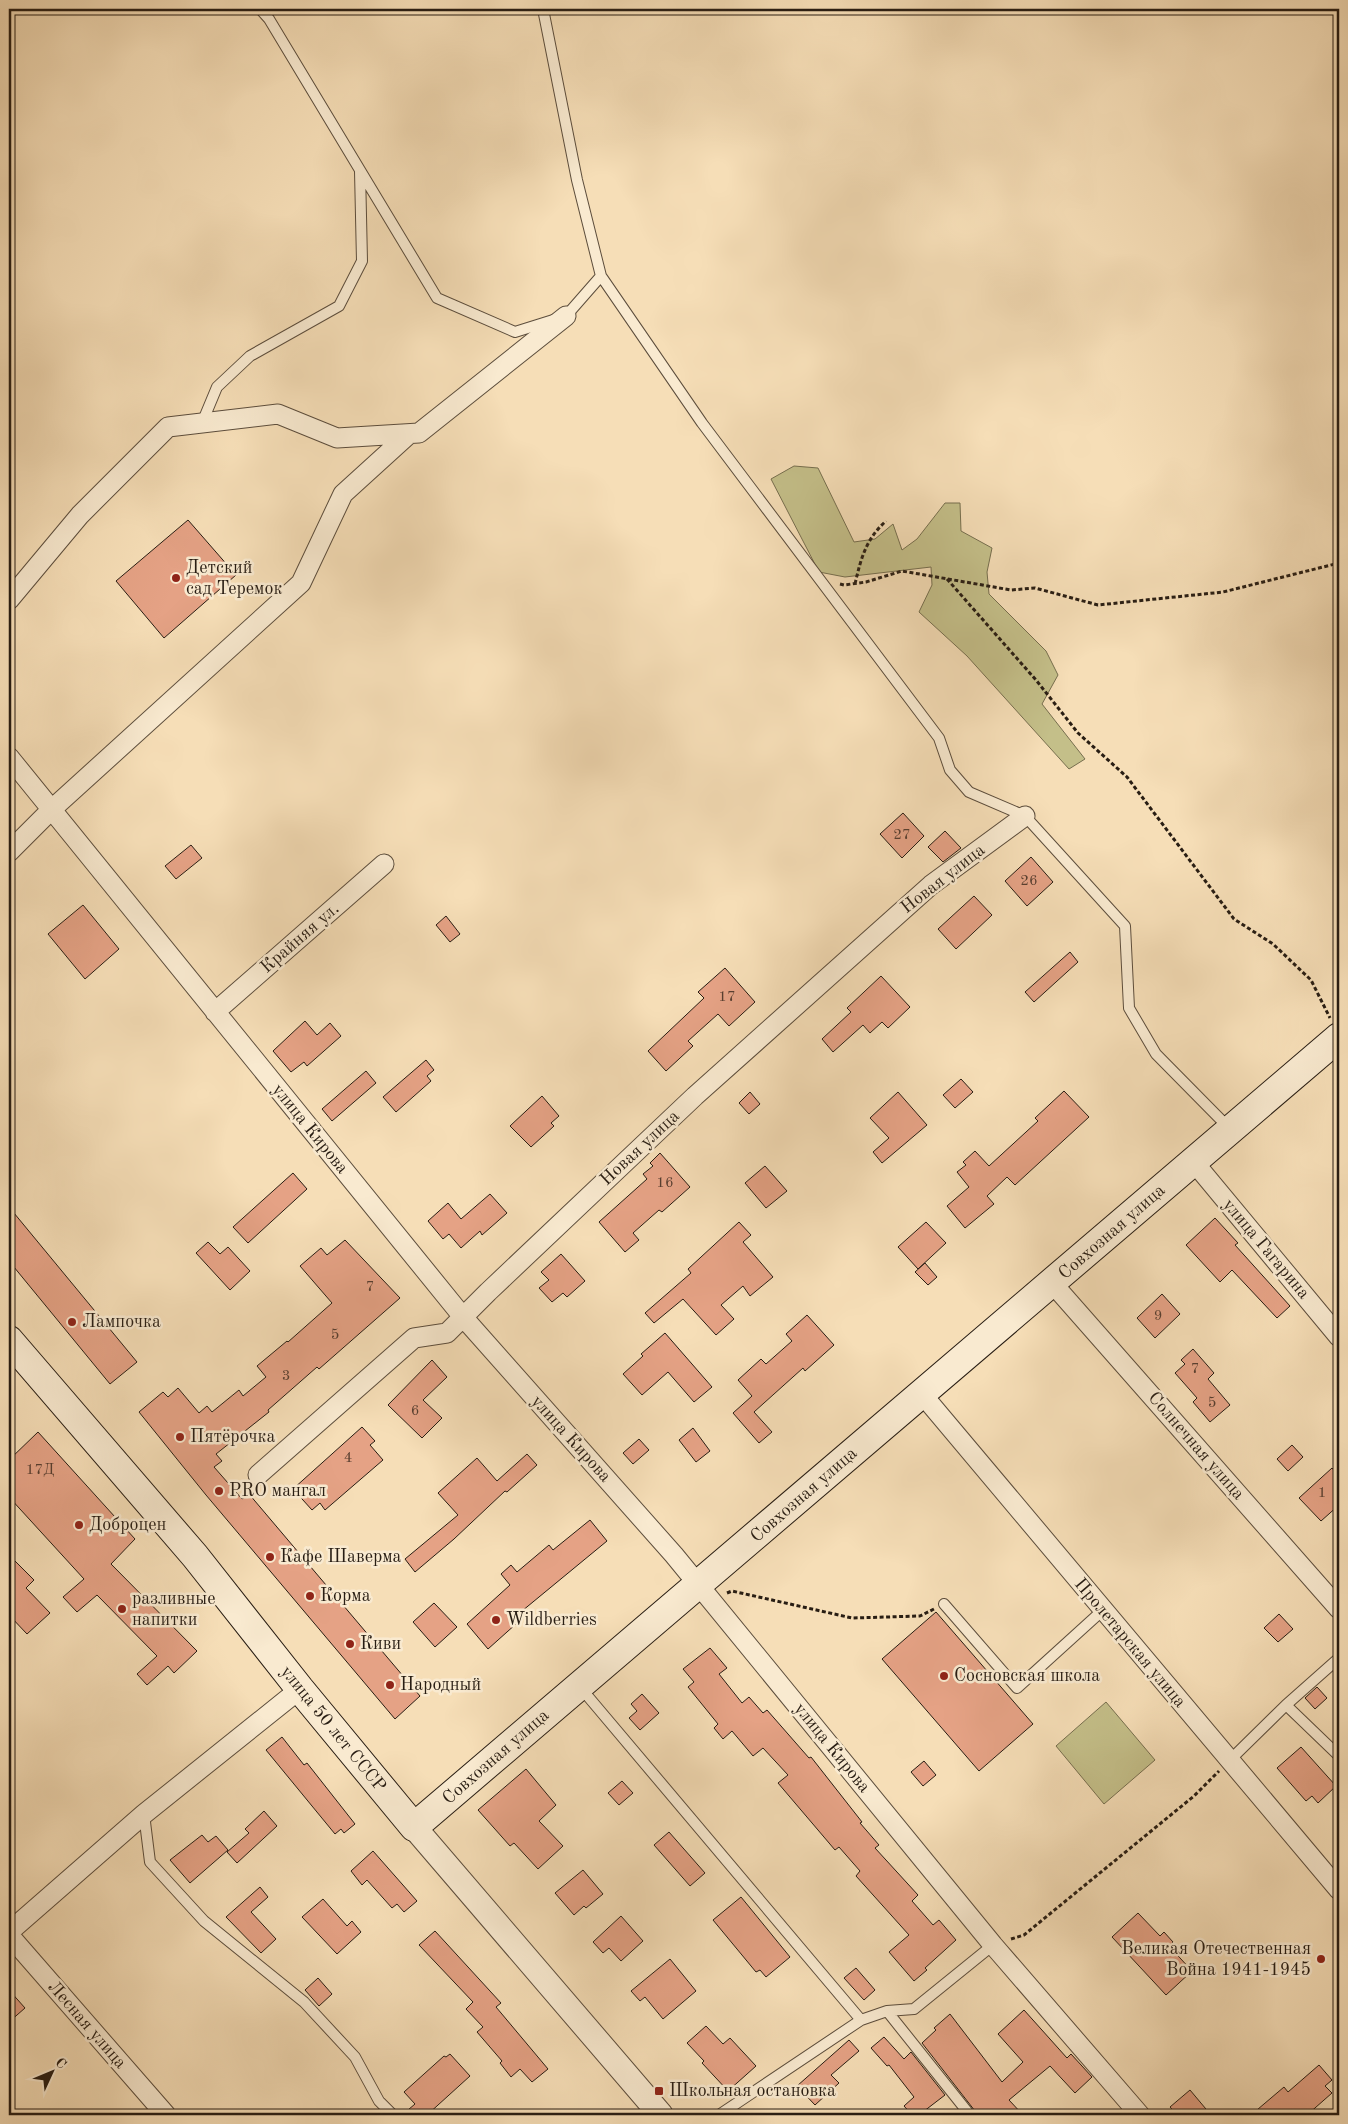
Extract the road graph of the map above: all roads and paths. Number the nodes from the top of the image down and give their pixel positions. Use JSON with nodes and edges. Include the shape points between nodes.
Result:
{"nodes":[{"id":1,"x":260,"y":9,"type":"edge"},
{"id":2,"x":543,"y":9,"type":"edge"},
{"id":3,"x":360,"y":171,"type":"junction"},
{"id":4,"x":601,"y":276,"type":"junction"},
{"id":5,"x":566,"y":316,"type":"junction"},
{"id":6,"x":202,"y":423,"type":"junction"},
{"id":7,"x":409,"y":434,"type":"junction"},
{"id":8,"x":886,"y":521,"type":"dead end"},
{"id":9,"x":1339,"y":563,"type":"edge"},
{"id":10,"x":818,"y":576,"type":"junction"},
{"id":11,"x":947,"y":579,"type":"junction"},
{"id":12,"x":855,"y":584,"type":"junction"},
{"id":13,"x":9,"y":600,"type":"edge"},
{"id":14,"x":9,"y":757,"type":"edge"},
{"id":15,"x":51,"y":810,"type":"junction"},
{"id":16,"x":1025,"y":816,"type":"junction"},
{"id":17,"x":9,"y":852,"type":"edge"},
{"id":18,"x":384,"y":864,"type":"dead end"},
{"id":19,"x":215,"y":1012,"type":"junction"},
{"id":20,"x":1339,"y":1037,"type":"edge"},
{"id":21,"x":1231,"y":1129,"type":"junction"},
{"id":22,"x":1193,"y":1161,"type":"junction"},
{"id":23,"x":1053,"y":1284,"type":"junction"},
{"id":24,"x":463,"y":1317,"type":"junction"},
{"id":25,"x":1339,"y":1336,"type":"edge"},
{"id":26,"x":9,"y":1340,"type":"edge"},
{"id":27,"x":922,"y":1394,"type":"junction"},
{"id":28,"x":258,"y":1475,"type":"dead end"},
{"id":29,"x":705,"y":1592,"type":"junction"},
{"id":30,"x":944,"y":1604,"type":"joint"},
{"id":31,"x":1339,"y":1609,"type":"edge"},
{"id":32,"x":1103,"y":1610,"type":"junction"},
{"id":33,"x":1339,"y":1658,"type":"edge"},
{"id":34,"x":579,"y":1687,"type":"junction"},
{"id":35,"x":300,"y":1689,"type":"junction"},
{"id":36,"x":1286,"y":1705,"type":"junction"},
{"id":37,"x":1339,"y":1756,"type":"edge"},
{"id":38,"x":1229,"y":1761,"type":"junction"},
{"id":39,"x":144,"y":1814,"type":"junction"},
{"id":40,"x":414,"y":1828,"type":"junction"},
{"id":41,"x":1339,"y":1890,"type":"edge"},
{"id":42,"x":9,"y":1933,"type":"edge"},
{"id":43,"x":993,"y":1944,"type":"junction"},
{"id":44,"x":887,"y":2011,"type":"junction"},
{"id":45,"x":861,"y":2020,"type":"junction"},
{"id":46,"x":1135,"y":2113,"type":"edge"},
{"id":47,"x":166,"y":2115,"type":"edge"},
{"id":48,"x":393,"y":2115,"type":"edge"},
{"id":49,"x":661,"y":2115,"type":"edge"},
{"id":50,"x":719,"y":2115,"type":"edge"},
{"id":51,"x":970,"y":2115,"type":"edge"}],
"edges":[{"from":1,"to":3,"type":"lane"},
{"from":2,"to":4,"type":"lane","via":[[577,180]]},
{"from":3,"to":5,"type":"lane","via":[[437,298],[515,332]]},
{"from":3,"to":6,"type":"lane","via":[[362,261],[339,306],[250,356],[217,386]]},
{"from":4,"to":5,"type":"lane"},
{"from":4,"to":10,"type":"lane","via":[[702,423]]},
{"from":5,"to":7,"type":"street","via":[[419,433]]},
{"from":6,"to":7,"type":"street","via":[[278,414],[336,438]]},
{"from":6,"to":13,"type":"street","via":[[168,427],[80,515]]},
{"from":7,"to":15,"type":"street","via":[[343,494],[302,583]]},
{"from":8,"to":12,"type":"path","via":[[874,532],[862,554]]},
{"from":9,"to":11,"type":"path","via":[[1222,592],[1098,605],[1035,588],[1011,590]]},
{"from":10,"to":12,"type":"path","via":[[844,585]]},
{"from":10,"to":16,"type":"lane","via":[[939,738],[950,770],[969,792]]},
{"from":11,"to":12,"type":"path","via":[[902,570]]},
{"from":11,"to":20,"type":"path","via":[[1078,733],[1127,777],[1234,919],[1273,944],[1311,980]]},
{"from":14,"to":15,"type":"street","name":"улица Кирова"},
{"from":15,"to":17,"type":"street"},
{"from":15,"to":19,"type":"street","name":"улица Кирова"},
{"from":16,"to":21,"type":"lane","via":[[1125,926],[1130,1008],[1156,1054]]},
{"from":16,"to":24,"type":"street","name":"Новая улица","via":[[924,892],[695,1096]]},
{"from":18,"to":19,"type":"street","name":"Крайняя ул."},
{"from":19,"to":24,"type":"street","name":"улица Кирова"},
{"from":20,"to":21,"type":"main road","name":"Совхозная улица"},
{"from":21,"to":22,"type":"main road","name":"Совхозная улица"},
{"from":22,"to":23,"type":"main road","name":"Совхозная улица"},
{"from":22,"to":25,"type":"street","name":"улица Гагарина"},
{"from":23,"to":27,"type":"main road","name":"Совхозная улица"},
{"from":23,"to":31,"type":"street","name":"Солнечная улица"},
{"from":24,"to":28,"type":"street","name":"Новая улица","via":[[447,1333],[414,1338]]},
{"from":24,"to":29,"type":"street","name":"улица Кирова"},
{"from":26,"to":35,"type":"main road","name":"улица 50 лет СССР","via":[[195,1556]]},
{"from":27,"to":29,"type":"main road","name":"Совхозная улица"},
{"from":27,"to":32,"type":"street","name":"Пролетарская улица"},
{"from":29,"to":30,"type":"path","via":[[732,1591],[852,1618],[920,1616]]},
{"from":29,"to":34,"type":"main road","name":"Совхозная улица"},
{"from":29,"to":43,"type":"street","name":"улица Кирова"},
{"from":30,"to":32,"type":"lane","via":[[1017,1688]]},
{"from":32,"to":38,"type":"street","name":"Пролетарская улица"},
{"from":33,"to":36,"type":"lane"},
{"from":34,"to":40,"type":"main road","name":"Совхозная улица"},
{"from":34,"to":45,"type":"lane"},
{"from":35,"to":39,"type":"street"},
{"from":35,"to":40,"type":"main road","name":"улица 50 лет СССР"},
{"from":36,"to":37,"type":"lane"},
{"from":36,"to":38,"type":"lane"},
{"from":38,"to":41,"type":"street","name":"Пролетарская улица"},
{"from":38,"to":43,"type":"path","via":[[1194,1796],[1024,1935]]},
{"from":39,"to":42,"type":"street"},
{"from":39,"to":48,"type":"lane","via":[[150,1862],[204,1921],[304,2002],[355,2057],[379,2101]]},
{"from":40,"to":49,"type":"street","name":"улица 50 лет СССР"},
{"from":42,"to":47,"type":"street","name":"Лесная улица"},
{"from":43,"to":44,"type":"lane","via":[[914,2009]]},
{"from":43,"to":46,"type":"street","name":"улица Кирова"},
{"from":44,"to":45,"type":"lane"},
{"from":44,"to":51,"type":"lane"},
{"from":45,"to":50,"type":"lane"}]}
